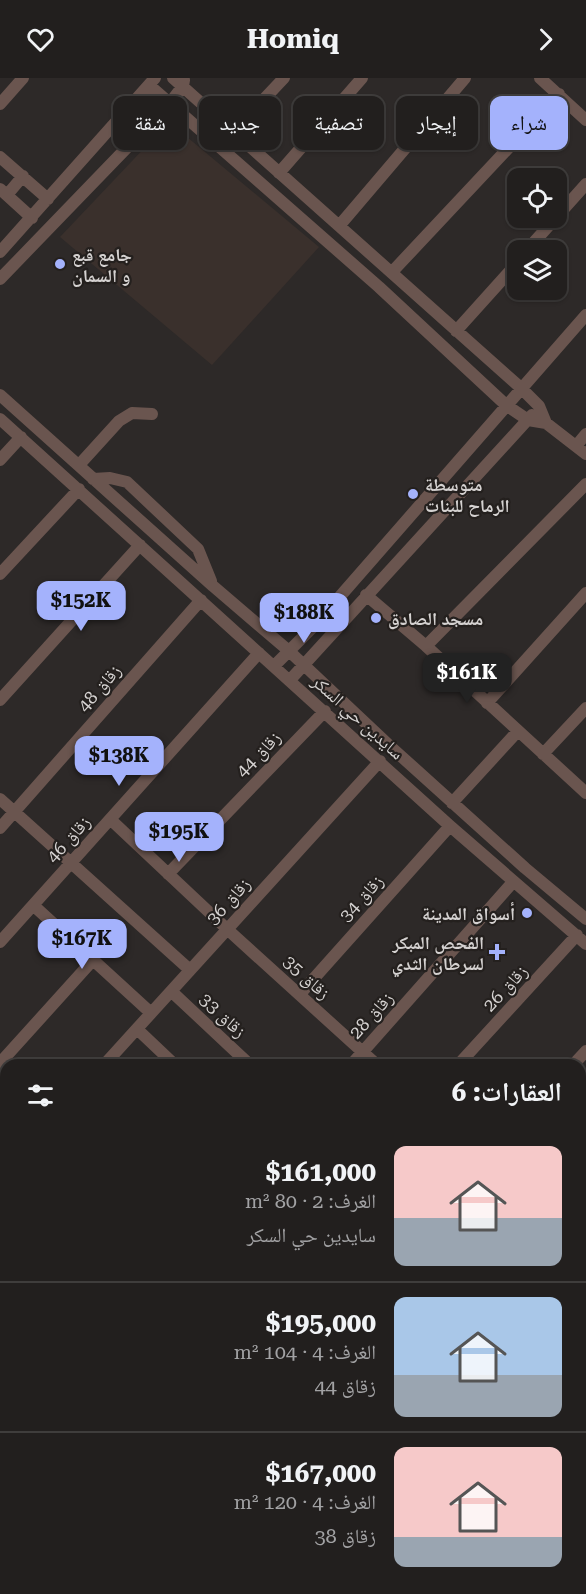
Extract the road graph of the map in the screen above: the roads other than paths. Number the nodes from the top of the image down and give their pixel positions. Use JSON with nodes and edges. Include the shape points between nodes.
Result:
{"nodes":[{"id":1,"x":23,"y":78,"type":"edge"},
{"id":2,"x":284,"y":78,"type":"edge"},
{"id":3,"x":362,"y":78,"type":"edge"},
{"id":4,"x":465,"y":78,"type":"edge"},
{"id":5,"x":540,"y":78,"type":"edge"},
{"id":6,"x":152,"y":81,"type":"edge"},
{"id":7,"x":180,"y":81,"type":"edge"},
{"id":8,"x":559,"y":94,"type":"junction"},
{"id":9,"x":164,"y":96,"type":"edge"},
{"id":10,"x":173,"y":96,"type":"edge"},
{"id":11,"x":267,"y":96,"type":"edge"},
{"id":12,"x":199,"y":99,"type":"edge"},
{"id":13,"x":0,"y":104,"type":"edge"},
{"id":14,"x":187,"y":118,"type":"edge"},
{"id":15,"x":586,"y":120,"type":"edge"},
{"id":16,"x":125,"y":150,"type":"edge"},
{"id":17,"x":253,"y":150,"type":"edge"},
{"id":18,"x":0,"y":157,"type":"edge"},
{"id":19,"x":279,"y":173,"type":"junction"},
{"id":20,"x":23,"y":176,"type":"junction"},
{"id":21,"x":586,"y":184,"type":"edge"},
{"id":22,"x":3,"y":192,"type":"edge"},
{"id":23,"x":48,"y":199,"type":"junction"},
{"id":24,"x":32,"y":218,"type":"junction"},
{"id":25,"x":339,"y":226,"type":"junction"},
{"id":26,"x":536,"y":240,"type":"edge"},
{"id":27,"x":0,"y":252,"type":"edge"},
{"id":28,"x":393,"y":272,"type":"junction"},
{"id":29,"x":507,"y":274,"type":"edge"},
{"id":30,"x":0,"y":279,"type":"edge"},
{"id":31,"x":586,"y":315,"type":"edge"},
{"id":32,"x":456,"y":331,"type":"junction"},
{"id":33,"x":521,"y":388,"type":"junction"},
{"id":34,"x":0,"y":395,"type":"edge"},
{"id":35,"x":506,"y":405,"type":"junction"},
{"id":36,"x":539,"y":406,"type":"junction"},
{"id":37,"x":152,"y":414,"type":"dead end"},
{"id":38,"x":0,"y":419,"type":"edge"},
{"id":39,"x":528,"y":420,"type":"junction"},
{"id":40,"x":546,"y":423,"type":"junction"},
{"id":41,"x":586,"y":434,"type":"edge"},
{"id":42,"x":21,"y":437,"type":"junction"},
{"id":43,"x":576,"y":446,"type":"junction"},
{"id":44,"x":586,"y":454,"type":"edge"},
{"id":45,"x":0,"y":460,"type":"edge"},
{"id":46,"x":79,"y":465,"type":"junction"},
{"id":47,"x":93,"y":479,"type":"junction"},
{"id":48,"x":586,"y":483,"type":"edge"},
{"id":49,"x":79,"y":489,"type":"junction"},
{"id":50,"x":140,"y":545,"type":"junction"},
{"id":51,"x":0,"y":574,"type":"edge"},
{"id":52,"x":213,"y":586,"type":"junction"},
{"id":53,"x":586,"y":592,"type":"edge"},
{"id":54,"x":366,"y":595,"type":"junction"},
{"id":55,"x":201,"y":600,"type":"junction"},
{"id":56,"x":426,"y":646,"type":"junction"},
{"id":57,"x":289,"y":651,"type":"junction"},
{"id":58,"x":260,"y":652,"type":"junction"},
{"id":59,"x":303,"y":664,"type":"junction"},
{"id":60,"x":274,"y":666,"type":"junction"},
{"id":61,"x":290,"y":680,"type":"junction"},
{"id":62,"x":0,"y":700,"type":"edge"},
{"id":63,"x":487,"y":703,"type":"junction"},
{"id":64,"x":586,"y":708,"type":"edge"},
{"id":65,"x":325,"y":711,"type":"junction"},
{"id":66,"x":518,"y":732,"type":"junction"},
{"id":67,"x":543,"y":754,"type":"junction"},
{"id":68,"x":380,"y":761,"type":"junction"},
{"id":69,"x":586,"y":793,"type":"edge"},
{"id":70,"x":0,"y":799,"type":"edge"},
{"id":71,"x":452,"y":802,"type":"junction"},
{"id":72,"x":14,"y":812,"type":"junction"},
{"id":73,"x":110,"y":819,"type":"junction"},
{"id":74,"x":450,"y":826,"type":"junction"},
{"id":75,"x":0,"y":828,"type":"edge"},
{"id":76,"x":71,"y":862,"type":"junction"},
{"id":77,"x":168,"y":874,"type":"junction"},
{"id":78,"x":513,"y":882,"type":"junction"},
{"id":79,"x":33,"y":905,"type":"junction"},
{"id":80,"x":586,"y":919,"type":"edge"},
{"id":81,"x":227,"y":929,"type":"junction"},
{"id":82,"x":582,"y":940,"type":"edge"},
{"id":83,"x":0,"y":942,"type":"edge"},
{"id":84,"x":93,"y":960,"type":"junction"},
{"id":85,"x":190,"y":970,"type":"junction"},
{"id":86,"x":171,"y":991,"type":"junction"},
{"id":87,"x":300,"y":994,"type":"junction"},
{"id":88,"x":151,"y":1013,"type":"junction"},
{"id":89,"x":136,"y":1029,"type":"junction"},
{"id":90,"x":362,"y":1052,"type":"junction"},
{"id":91,"x":4,"y":1059,"type":"edge"},
{"id":92,"x":109,"y":1059,"type":"edge"},
{"id":93,"x":169,"y":1059,"type":"edge"},
{"id":94,"x":244,"y":1059,"type":"edge"},
{"id":95,"x":356,"y":1059,"type":"edge"},
{"id":96,"x":370,"y":1059,"type":"edge"},
{"id":97,"x":464,"y":1059,"type":"edge"}],
"edges":[{"from":1,"to":13,"type":"street"},
{"from":2,"to":11,"type":"street"},
{"from":3,"to":19,"type":"street"},
{"from":4,"to":25,"type":"street"},
{"from":5,"to":8,"type":"street"},
{"from":6,"to":9,"type":"street"},
{"from":6,"to":23,"type":"street"},
{"from":7,"to":10,"type":"street"},
{"from":7,"to":12,"type":"street"},
{"from":8,"to":15,"type":"street"},
{"from":8,"to":28,"type":"street"},
{"from":14,"to":35,"type":"street"},
{"from":16,"to":30,"type":"street"},
{"from":17,"to":19,"type":"street"},
{"from":18,"to":20,"type":"street"},
{"from":19,"to":25,"type":"street"},
{"from":20,"to":22,"type":"street"},
{"from":20,"to":23,"type":"street"},
{"from":21,"to":26,"type":"street"},
{"from":22,"to":24,"type":"street"},
{"from":23,"to":24,"type":"street"},
{"from":24,"to":27,"type":"street"},
{"from":25,"to":28,"type":"street"},
{"from":28,"to":32,"type":"street"},
{"from":29,"to":32,"type":"street"},
{"from":31,"to":33,"type":"street"},
{"from":32,"to":33,"type":"street"},
{"from":33,"to":35,"type":"street"},
{"from":33,"to":36,"type":"street"},
{"from":34,"to":46,"type":"street","name":"سايدين حي السكر"},
{"from":35,"to":39,"type":"street"},
{"from":35,"to":57,"type":"street"},
{"from":36,"to":39,"type":"street"},
{"from":36,"to":40,"type":"street"},
{"from":37,"to":46,"type":"street","via":[[132,413],[119,421]]},
{"from":38,"to":42,"type":"street","name":"سايدين حي السكر"},
{"from":39,"to":40,"type":"street"},
{"from":39,"to":54,"type":"street"},
{"from":40,"to":43,"type":"street"},
{"from":41,"to":43,"type":"street"},
{"from":42,"to":45,"type":"street"},
{"from":42,"to":49,"type":"street","name":"سايدين حي السكر"},
{"from":43,"to":44,"type":"street"},
{"from":46,"to":47,"type":"street","name":"سايدين حي السكر"},
{"from":47,"to":52,"type":"street","name":"سايدين حي السكر"},
{"from":47,"to":52,"type":"street","via":[[128,482],[198,549]]},
{"from":48,"to":56,"type":"street"},
{"from":49,"to":50,"type":"street","name":"سايدين حي السكر"},
{"from":49,"to":51,"type":"street"},
{"from":50,"to":55,"type":"street","name":"سايدين حي السكر"},
{"from":50,"to":62,"type":"street"},
{"from":52,"to":57,"type":"street","name":"سايدين حي السكر"},
{"from":53,"to":63,"type":"street"},
{"from":54,"to":56,"type":"street"},
{"from":54,"to":59,"type":"street"},
{"from":55,"to":58,"type":"street","name":"سايدين حي السكر"},
{"from":55,"to":72,"type":"street","name":"زقاق 48"},
{"from":56,"to":63,"type":"street"},
{"from":57,"to":59,"type":"street","name":"سايدين حي السكر"},
{"from":57,"to":60,"type":"street"},
{"from":58,"to":60,"type":"street","name":"سايدين حي السكر"},
{"from":58,"to":73,"type":"street","name":"زقاق 46"},
{"from":59,"to":61,"type":"street"},
{"from":59,"to":71,"type":"street","name":"سايدين حي السكر"},
{"from":60,"to":61,"type":"street","name":"سايدين حي السكر"},
{"from":61,"to":65,"type":"street","name":"سايدين حي السكر"},
{"from":63,"to":66,"type":"street"},
{"from":64,"to":67,"type":"street"},
{"from":65,"to":68,"type":"street","name":"سايدين حي السكر"},
{"from":65,"to":77,"type":"street","name":"زقاق 44"},
{"from":66,"to":67,"type":"street"},
{"from":66,"to":71,"type":"street"},
{"from":67,"to":69,"type":"street"},
{"from":68,"to":74,"type":"street","name":"سايدين حي السكر"},
{"from":68,"to":81,"type":"street","name":"زقاق 36"},
{"from":70,"to":72,"type":"street"},
{"from":71,"to":80,"type":"street","name":"سايدين حي السكر"},
{"from":72,"to":75,"type":"street","name":"زقاق 48"},
{"from":72,"to":76,"type":"street"},
{"from":73,"to":76,"type":"street","name":"زقاق 46"},
{"from":73,"to":77,"type":"street","name":"زقاق 35"},
{"from":74,"to":78,"type":"street","name":"سايدين حي السكر"},
{"from":74,"to":87,"type":"street","name":"زقاق 34"},
{"from":76,"to":79,"type":"street","name":"زقاق 46"},
{"from":76,"to":85,"type":"street"},
{"from":77,"to":81,"type":"street","name":"زقاق 35"},
{"from":78,"to":82,"type":"street","name":"سايدين حي السكر"},
{"from":78,"to":90,"type":"street","name":"زقاق 28"},
{"from":79,"to":83,"type":"street","name":"زقاق 46"},
{"from":79,"to":84,"type":"street"},
{"from":81,"to":85,"type":"street","name":"زقاق 36"},
{"from":81,"to":87,"type":"street","name":"زقاق 35"},
{"from":82,"to":97,"type":"street","name":"زقاق 26"},
{"from":84,"to":88,"type":"street"},
{"from":84,"to":91,"type":"street"},
{"from":85,"to":86,"type":"street","name":"زقاق 36"},
{"from":86,"to":88,"type":"street","name":"زقاق 36"},
{"from":86,"to":94,"type":"street","name":"زقاق 33"},
{"from":87,"to":90,"type":"street","name":"زقاق 35"},
{"from":88,"to":89,"type":"street","name":"زقاق 36"},
{"from":89,"to":92,"type":"street","name":"زقاق 36"},
{"from":89,"to":93,"type":"street"},
{"from":90,"to":95,"type":"street","name":"زقاق 28"},
{"from":90,"to":96,"type":"street","name":"زقاق 35"}]}
